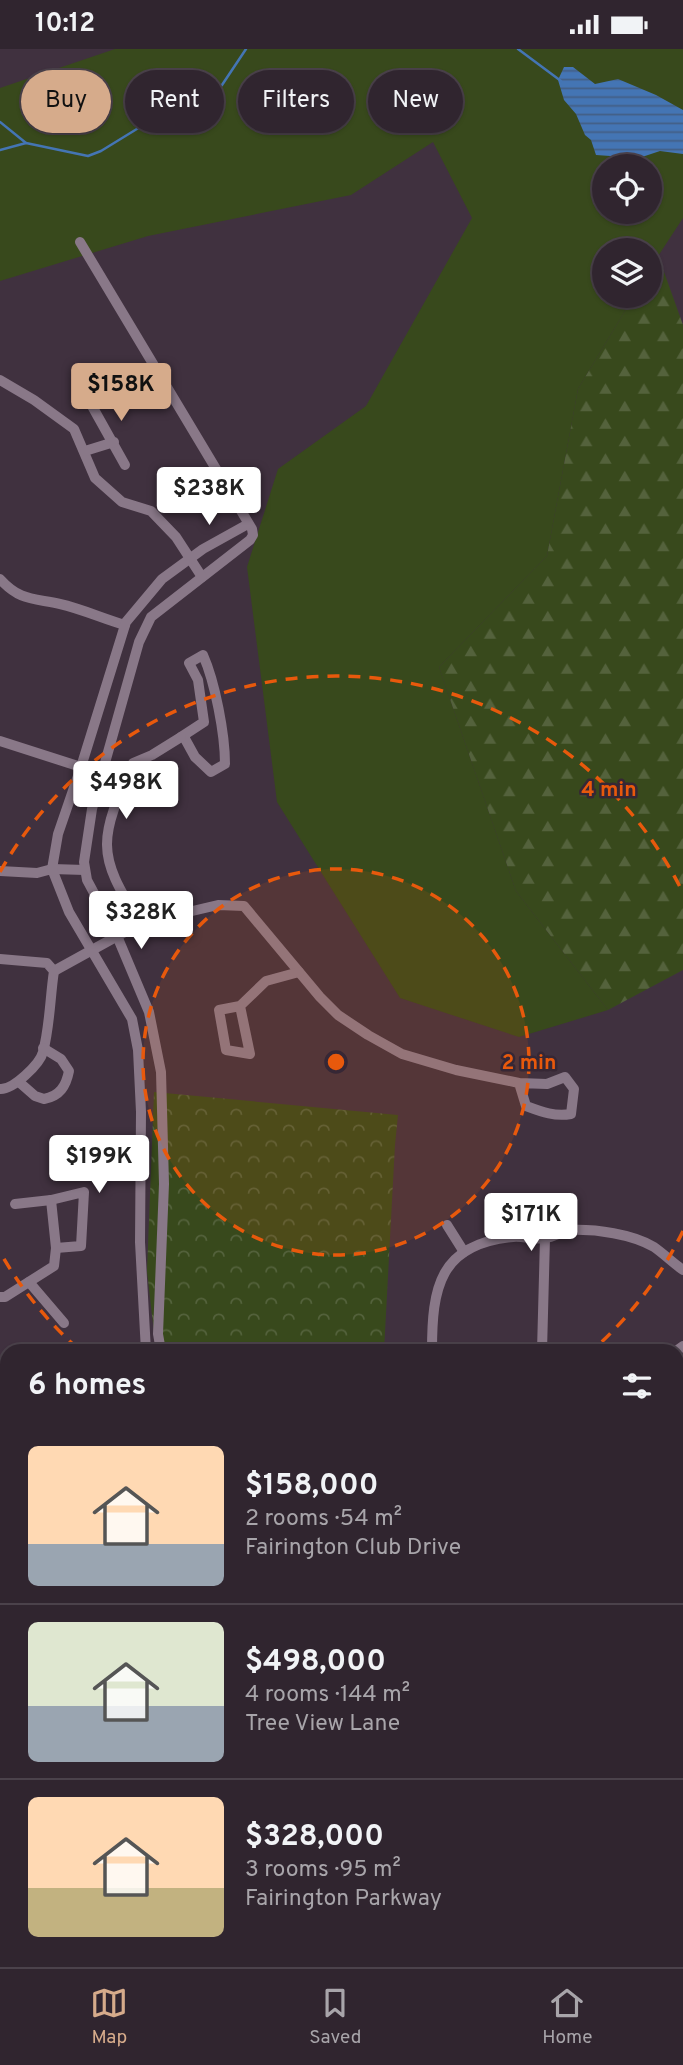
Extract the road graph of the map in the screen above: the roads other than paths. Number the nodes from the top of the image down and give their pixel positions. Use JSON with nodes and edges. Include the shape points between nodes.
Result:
{"nodes":[{"id":1,"x":80,"y":242,"type":"dead end"},
{"id":2,"x":0,"y":380,"type":"edge"},
{"id":3,"x":88,"y":397,"type":"dead end"},
{"id":4,"x":114,"y":442,"type":"junction"},
{"id":5,"x":85,"y":451,"type":"junction"},
{"id":6,"x":125,"y":465,"type":"dead end"},
{"id":7,"x":248,"y":524,"type":"junction"},
{"id":8,"x":189,"y":559,"type":"junction"},
{"id":9,"x":202,"y":577,"type":"junction"},
{"id":10,"x":0,"y":579,"type":"edge"},
{"id":11,"x":125,"y":625,"type":"junction"},
{"id":12,"x":181,"y":737,"type":"junction"},
{"id":13,"x":0,"y":741,"type":"edge"},
{"id":14,"x":81,"y":767,"type":"junction"},
{"id":15,"x":52,"y":869,"type":"junction"},
{"id":16,"x":85,"y":870,"type":"junction"},
{"id":17,"x":0,"y":871,"type":"edge"},
{"id":18,"x":141,"y":923,"type":"junction"},
{"id":19,"x":117,"y":936,"type":"junction"},
{"id":20,"x":93,"y":950,"type":"junction"},
{"id":21,"x":0,"y":959,"type":"edge"},
{"id":22,"x":54,"y":971,"type":"junction"},
{"id":23,"x":299,"y":972,"type":"junction"},
{"id":24,"x":240,"y":1006,"type":"junction"},
{"id":25,"x":43,"y":1048,"type":"junction"},
{"id":26,"x":19,"y":1081,"type":"junction"},
{"id":27,"x":519,"y":1083,"type":"junction"},
{"id":28,"x":0,"y":1089,"type":"edge"},
{"id":29,"x":51,"y":1200,"type":"junction"},
{"id":30,"x":15,"y":1204,"type":"dead end"},
{"id":31,"x":447,"y":1225,"type":"dead end"},
{"id":32,"x":545,"y":1238,"type":"junction"},
{"id":33,"x":56,"y":1248,"type":"junction"},
{"id":34,"x":464,"y":1252,"type":"junction"},
{"id":35,"x":683,"y":1271,"type":"edge"},
{"id":36,"x":29,"y":1282,"type":"junction"},
{"id":37,"x":0,"y":1297,"type":"edge"},
{"id":38,"x":64,"y":1324,"type":"dead end"},
{"id":39,"x":146,"y":1344,"type":"edge"},
{"id":40,"x":160,"y":1344,"type":"edge"},
{"id":41,"x":432,"y":1344,"type":"edge"},
{"id":42,"x":542,"y":1344,"type":"edge"}],
"edges":[{"from":1,"to":7,"type":"street"},
{"from":2,"to":5,"type":"street","via":[[74,429]]},
{"from":3,"to":4,"type":"street"},
{"from":4,"to":5,"type":"street"},
{"from":4,"to":6,"type":"street"},
{"from":5,"to":8,"type":"street","via":[[95,478],[122,502],[152,511]]},
{"from":7,"to":8,"type":"street"},
{"from":7,"to":9,"type":"street","via":[[250,540]]},
{"from":8,"to":9,"type":"street"},
{"from":8,"to":11,"type":"street","via":[[162,579]]},
{"from":9,"to":16,"type":"street","via":[[150,617],[139,642],[92,809]]},
{"from":10,"to":11,"type":"street","via":[[20,596]]},
{"from":11,"to":14,"type":"street"},
{"from":12,"to":12,"type":"street","via":[[204,722],[198,680],[189,663],[203,655],[225,745],[225,764],[211,772]]},
{"from":12,"to":18,"type":"street","via":[[132,763],[105,838],[109,867]]},
{"from":13,"to":14,"type":"street"},
{"from":14,"to":15,"type":"street","via":[[58,834]]},
{"from":15,"to":16,"type":"street"},
{"from":15,"to":17,"type":"street"},
{"from":15,"to":20,"type":"street","via":[[69,912]]},
{"from":16,"to":19,"type":"street"},
{"from":18,"to":19,"type":"street"},
{"from":18,"to":23,"type":"street","via":[[218,905],[244,906]]},
{"from":19,"to":20,"type":"street"},
{"from":19,"to":40,"type":"street","via":[[149,1012],[161,1072],[164,1184]]},
{"from":20,"to":22,"type":"street"},
{"from":20,"to":39,"type":"street","via":[[132,1020],[138,1050]]},
{"from":21,"to":22,"type":"street","via":[[47,963]]},
{"from":22,"to":25,"type":"street"},
{"from":23,"to":24,"type":"street","via":[[266,981]]},
{"from":23,"to":27,"type":"street","via":[[338,1015],[402,1054]]},
{"from":24,"to":24,"type":"street","via":[[245,1030],[250,1054],[226,1050],[219,1010]]},
{"from":25,"to":26,"type":"street","via":[[43,1055]]},
{"from":25,"to":26,"type":"street","via":[[61,1059],[69,1072],[66,1084],[44,1099]]},
{"from":26,"to":28,"type":"street"},
{"from":27,"to":27,"type":"street","via":[[526,1106],[560,1116],[572,1114],[574,1089],[565,1077],[547,1084]]},
{"from":29,"to":30,"type":"street"},
{"from":29,"to":33,"type":"street"},
{"from":29,"to":33,"type":"street","via":[[83,1192],[81,1245]]},
{"from":31,"to":34,"type":"street"},
{"from":32,"to":34,"type":"street","via":[[489,1241]]},
{"from":32,"to":35,"type":"street","via":[[568,1230],[630,1238],[652,1246]]},
{"from":32,"to":42,"type":"street"},
{"from":33,"to":36,"type":"street","via":[[54,1266]]},
{"from":34,"to":41,"type":"street","via":[[441,1279],[435,1296]]},
{"from":36,"to":37,"type":"street"},
{"from":36,"to":38,"type":"street"}]}
